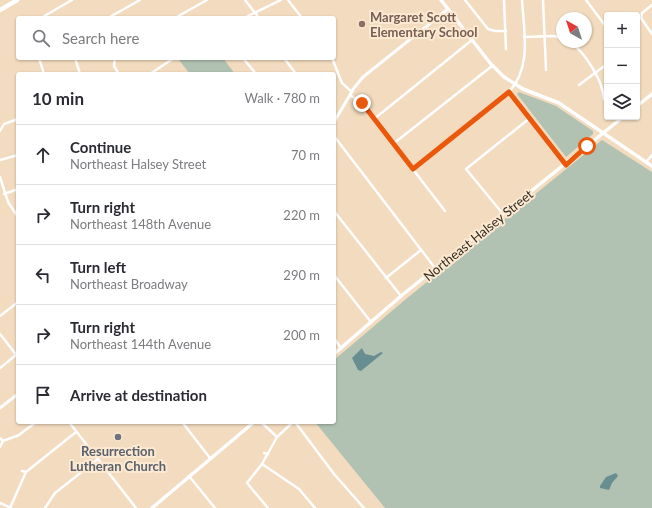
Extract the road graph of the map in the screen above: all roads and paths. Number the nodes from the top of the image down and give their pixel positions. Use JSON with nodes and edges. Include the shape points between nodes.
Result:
{"nodes":[{"id":1,"x":17,"y":0,"type":"edge"},
{"id":2,"x":72,"y":0,"type":"edge"},
{"id":3,"x":140,"y":0,"type":"edge"},
{"id":4,"x":207,"y":0,"type":"edge"},
{"id":5,"x":245,"y":0,"type":"edge"},
{"id":6,"x":281,"y":0,"type":"edge"},
{"id":7,"x":288,"y":0,"type":"edge"},
{"id":8,"x":441,"y":0,"type":"edge"},
{"id":9,"x":465,"y":0,"type":"edge"},
{"id":10,"x":504,"y":0,"type":"edge"},
{"id":11,"x":522,"y":0,"type":"edge"},
{"id":12,"x":543,"y":0,"type":"edge"},
{"id":13,"x":586,"y":0,"type":"edge"},
{"id":14,"x":652,"y":5,"type":"edge"},
{"id":15,"x":448,"y":9,"type":"junction"},
{"id":16,"x":0,"y":10,"type":"edge"},
{"id":17,"x":255,"y":12,"type":"junction"},
{"id":18,"x":44,"y":16,"type":"edge"},
{"id":19,"x":112,"y":16,"type":"edge"},
{"id":20,"x":179,"y":16,"type":"edge"},
{"id":21,"x":248,"y":16,"type":"edge"},
{"id":22,"x":258,"y":16,"type":"edge"},
{"id":23,"x":300,"y":16,"type":"edge"},
{"id":24,"x":604,"y":24,"type":"edge"},
{"id":25,"x":506,"y":31,"type":"junction"},
{"id":26,"x":652,"y":34,"type":"edge"},
{"id":27,"x":545,"y":36,"type":"junction"},
{"id":28,"x":524,"y":37,"type":"junction"},
{"id":29,"x":556,"y":37,"type":"edge"},
{"id":30,"x":472,"y":40,"type":"junction"},
{"id":31,"x":576,"y":48,"type":"edge"},
{"id":32,"x":506,"y":50,"type":"dead end"},
{"id":33,"x":40,"y":60,"type":"edge"},
{"id":34,"x":76,"y":60,"type":"edge"},
{"id":35,"x":115,"y":60,"type":"edge"},
{"id":36,"x":171,"y":60,"type":"edge"},
{"id":37,"x":245,"y":60,"type":"edge"},
{"id":38,"x":286,"y":60,"type":"edge"},
{"id":39,"x":333,"y":60,"type":"edge"},
{"id":40,"x":492,"y":66,"type":"junction"},
{"id":41,"x":604,"y":66,"type":"edge"},
{"id":42,"x":546,"y":70,"type":"dead end"},
{"id":43,"x":43,"y":72,"type":"edge"},
{"id":44,"x":80,"y":72,"type":"edge"},
{"id":45,"x":118,"y":72,"type":"edge"},
{"id":46,"x":153,"y":72,"type":"edge"},
{"id":47,"x":254,"y":72,"type":"edge"},
{"id":48,"x":294,"y":72,"type":"edge"},
{"id":49,"x":596,"y":73,"type":"junction"},
{"id":50,"x":516,"y":85,"type":"junction"},
{"id":51,"x":579,"y":85,"type":"dead end"},
{"id":52,"x":509,"y":92,"type":"junction"},
{"id":53,"x":351,"y":93,"type":"junction"},
{"id":54,"x":652,"y":94,"type":"edge"},
{"id":55,"x":604,"y":99,"type":"dead end"},
{"id":56,"x":640,"y":104,"type":"edge"},
{"id":57,"x":530,"y":118,"type":"junction"},
{"id":58,"x":336,"y":119,"type":"edge"},
{"id":59,"x":374,"y":119,"type":"junction"},
{"id":60,"x":16,"y":120,"type":"edge"},
{"id":61,"x":619,"y":120,"type":"edge"},
{"id":62,"x":0,"y":130,"type":"edge"},
{"id":63,"x":604,"y":133,"type":"junction"},
{"id":64,"x":336,"y":139,"type":"edge"},
{"id":65,"x":393,"y":144,"type":"junction"},
{"id":66,"x":16,"y":156,"type":"edge"},
{"id":67,"x":652,"y":156,"type":"edge"},
{"id":68,"x":0,"y":160,"type":"edge"},
{"id":69,"x":646,"y":162,"type":"junction"},
{"id":70,"x":566,"y":165,"type":"junction"},
{"id":71,"x":652,"y":166,"type":"edge"},
{"id":72,"x":413,"y":169,"type":"junction"},
{"id":73,"x":0,"y":177,"type":"edge"},
{"id":74,"x":16,"y":190,"type":"edge"},
{"id":75,"x":4,"y":194,"type":"junction"},
{"id":76,"x":445,"y":211,"type":"dead end"},
{"id":77,"x":336,"y":214,"type":"edge"},
{"id":78,"x":16,"y":215,"type":"edge"},
{"id":79,"x":503,"y":215,"type":"junction"},
{"id":80,"x":421,"y":250,"type":"junction"},
{"id":81,"x":435,"y":269,"type":"junction"},
{"id":82,"x":336,"y":278,"type":"edge"},
{"id":83,"x":386,"y":278,"type":"junction"},
{"id":84,"x":401,"y":296,"type":"junction"},
{"id":85,"x":16,"y":304,"type":"edge"},
{"id":86,"x":0,"y":316,"type":"edge"},
{"id":87,"x":371,"y":322,"type":"junction"},
{"id":88,"x":0,"y":334,"type":"edge"},
{"id":89,"x":336,"y":341,"type":"edge"},
{"id":90,"x":341,"y":348,"type":"junction"},
{"id":91,"x":336,"y":352,"type":"edge"},
{"id":92,"x":16,"y":355,"type":"edge"},
{"id":93,"x":16,"y":357,"type":"edge"},
{"id":94,"x":0,"y":368,"type":"edge"},
{"id":95,"x":16,"y":396,"type":"edge"},
{"id":96,"x":0,"y":408,"type":"edge"},
{"id":97,"x":33,"y":424,"type":"edge"},
{"id":98,"x":70,"y":424,"type":"edge"},
{"id":99,"x":184,"y":424,"type":"edge"},
{"id":100,"x":252,"y":424,"type":"edge"},
{"id":101,"x":263,"y":424,"type":"edge"},
{"id":102,"x":292,"y":424,"type":"edge"},
{"id":103,"x":296,"y":424,"type":"edge"},
{"id":104,"x":76,"y":432,"type":"junction"},
{"id":105,"x":277,"y":437,"type":"junction"},
{"id":106,"x":0,"y":438,"type":"edge"},
{"id":107,"x":3,"y":441,"type":"junction"},
{"id":108,"x":0,"y":447,"type":"edge"},
{"id":109,"x":264,"y":453,"type":"dead end"},
{"id":110,"x":268,"y":454,"type":"junction"},
{"id":111,"x":98,"y":458,"type":"junction"},
{"id":112,"x":210,"y":458,"type":"junction"},
{"id":113,"x":262,"y":464,"type":"junction"},
{"id":114,"x":22,"y":471,"type":"dead end"},
{"id":115,"x":26,"y":472,"type":"junction"},
{"id":116,"x":189,"y":476,"type":"junction"},
{"id":117,"x":0,"y":504,"type":"edge"},
{"id":118,"x":11,"y":508,"type":"edge"},
{"id":119,"x":45,"y":508,"type":"edge"},
{"id":120,"x":136,"y":508,"type":"edge"},
{"id":121,"x":152,"y":508,"type":"edge"},
{"id":122,"x":214,"y":508,"type":"edge"},
{"id":123,"x":268,"y":508,"type":"edge"},
{"id":124,"x":315,"y":508,"type":"edge"},
{"id":125,"x":364,"y":508,"type":"edge"}],
"edges":[{"from":1,"to":16,"type":"highway"},
{"from":2,"to":18,"type":"street"},
{"from":3,"to":19,"type":"street"},
{"from":4,"to":20,"type":"street"},
{"from":5,"to":17,"type":"street"},
{"from":6,"to":17,"type":"street"},
{"from":7,"to":23,"type":"street"},
{"from":8,"to":15,"type":"main road"},
{"from":9,"to":25,"type":"street","via":[[488,29]]},
{"from":10,"to":25,"type":"street"},
{"from":11,"to":28,"type":"street"},
{"from":12,"to":27,"type":"street"},
{"from":13,"to":24,"type":"street"},
{"from":14,"to":26,"type":"street","via":[[642,13],[641,20]]},
{"from":15,"to":30,"type":"main road"},
{"from":15,"to":53,"type":"street","via":[[367,73]]},
{"from":17,"to":21,"type":"street"},
{"from":17,"to":22,"type":"street"},
{"from":25,"to":32,"type":"street"},
{"from":27,"to":28,"type":"street"},
{"from":27,"to":29,"type":"street"},
{"from":27,"to":42,"type":"street"},
{"from":28,"to":50,"type":"street","via":[[524,63]]},
{"from":30,"to":40,"type":"main road"},
{"from":30,"to":59,"type":"street"},
{"from":31,"to":49,"type":"street"},
{"from":33,"to":43,"type":"street"},
{"from":34,"to":44,"type":"street"},
{"from":35,"to":45,"type":"street","via":[[114,66]]},
{"from":36,"to":46,"type":"street"},
{"from":37,"to":47,"type":"street"},
{"from":38,"to":48,"type":"street"},
{"from":39,"to":53,"type":"street","via":[[342,83]]},
{"from":40,"to":50,"type":"main road"},
{"from":40,"to":65,"type":"street"},
{"from":41,"to":49,"type":"street"},
{"from":49,"to":51,"type":"street"},
{"from":49,"to":55,"type":"street"},
{"from":50,"to":52,"type":"street"},
{"from":50,"to":63,"type":"main road","via":[[559,102]]},
{"from":52,"to":57,"type":"street"},
{"from":52,"to":72,"type":"street"},
{"from":53,"to":58,"type":"street"},
{"from":53,"to":59,"type":"street"},
{"from":54,"to":56,"type":"main road"},
{"from":57,"to":70,"type":"street"},
{"from":57,"to":79,"type":"street","via":[[466,168]]},
{"from":59,"to":65,"type":"street"},
{"from":60,"to":62,"type":"street","via":[[4,124]]},
{"from":61,"to":63,"type":"main road","name":"Northeast Halsey Street"},
{"from":63,"to":69,"type":"main road"},
{"from":63,"to":70,"type":"main road","name":"Northeast Halsey Street"},
{"from":64,"to":80,"type":"street"},
{"from":65,"to":72,"type":"street"},
{"from":66,"to":68,"type":"street"},
{"from":67,"to":69,"type":"street"},
{"from":69,"to":71,"type":"main road"},
{"from":70,"to":79,"type":"main road","name":"Northeast Halsey Street"},
{"from":72,"to":76,"type":"street"},
{"from":73,"to":75,"type":"street"},
{"from":74,"to":75,"type":"street"},
{"from":75,"to":78,"type":"street"},
{"from":77,"to":83,"type":"street"},
{"from":79,"to":81,"type":"main road","name":"Northeast Halsey Street"},
{"from":80,"to":81,"type":"street"},
{"from":80,"to":83,"type":"street"},
{"from":81,"to":84,"type":"main road","name":"Northeast Halsey Street"},
{"from":82,"to":87,"type":"street"},
{"from":83,"to":84,"type":"street"},
{"from":84,"to":87,"type":"main road","name":"Northeast Halsey Street"},
{"from":85,"to":86,"type":"street"},
{"from":87,"to":90,"type":"main road","name":"Northeast Halsey Street"},
{"from":88,"to":92,"type":"street"},
{"from":89,"to":90,"type":"street"},
{"from":90,"to":91,"type":"main road","name":"Northeast Halsey Street"},
{"from":93,"to":94,"type":"street"},
{"from":95,"to":96,"type":"street"},
{"from":97,"to":107,"type":"street","via":[[19,435]]},
{"from":98,"to":104,"type":"street"},
{"from":99,"to":112,"type":"street"},
{"from":100,"to":112,"type":"main road"},
{"from":101,"to":105,"type":"street"},
{"from":102,"to":105,"type":"street"},
{"from":103,"to":125,"type":"street"},
{"from":104,"to":111,"type":"street"},
{"from":104,"to":115,"type":"street"},
{"from":105,"to":110,"type":"street"},
{"from":106,"to":107,"type":"street"},
{"from":107,"to":108,"type":"street"},
{"from":109,"to":110,"type":"street"},
{"from":110,"to":113,"type":"street"},
{"from":111,"to":119,"type":"street","via":[[55,493]]},
{"from":111,"to":120,"type":"street"},
{"from":112,"to":116,"type":"main road"},
{"from":113,"to":123,"type":"street","via":[[247,483]]},
{"from":113,"to":124,"type":"street","via":[[299,489]]},
{"from":114,"to":115,"type":"street"},
{"from":115,"to":118,"type":"street"},
{"from":116,"to":121,"type":"main road"},
{"from":116,"to":122,"type":"street"},
{"from":117,"to":118,"type":"street"}]}
